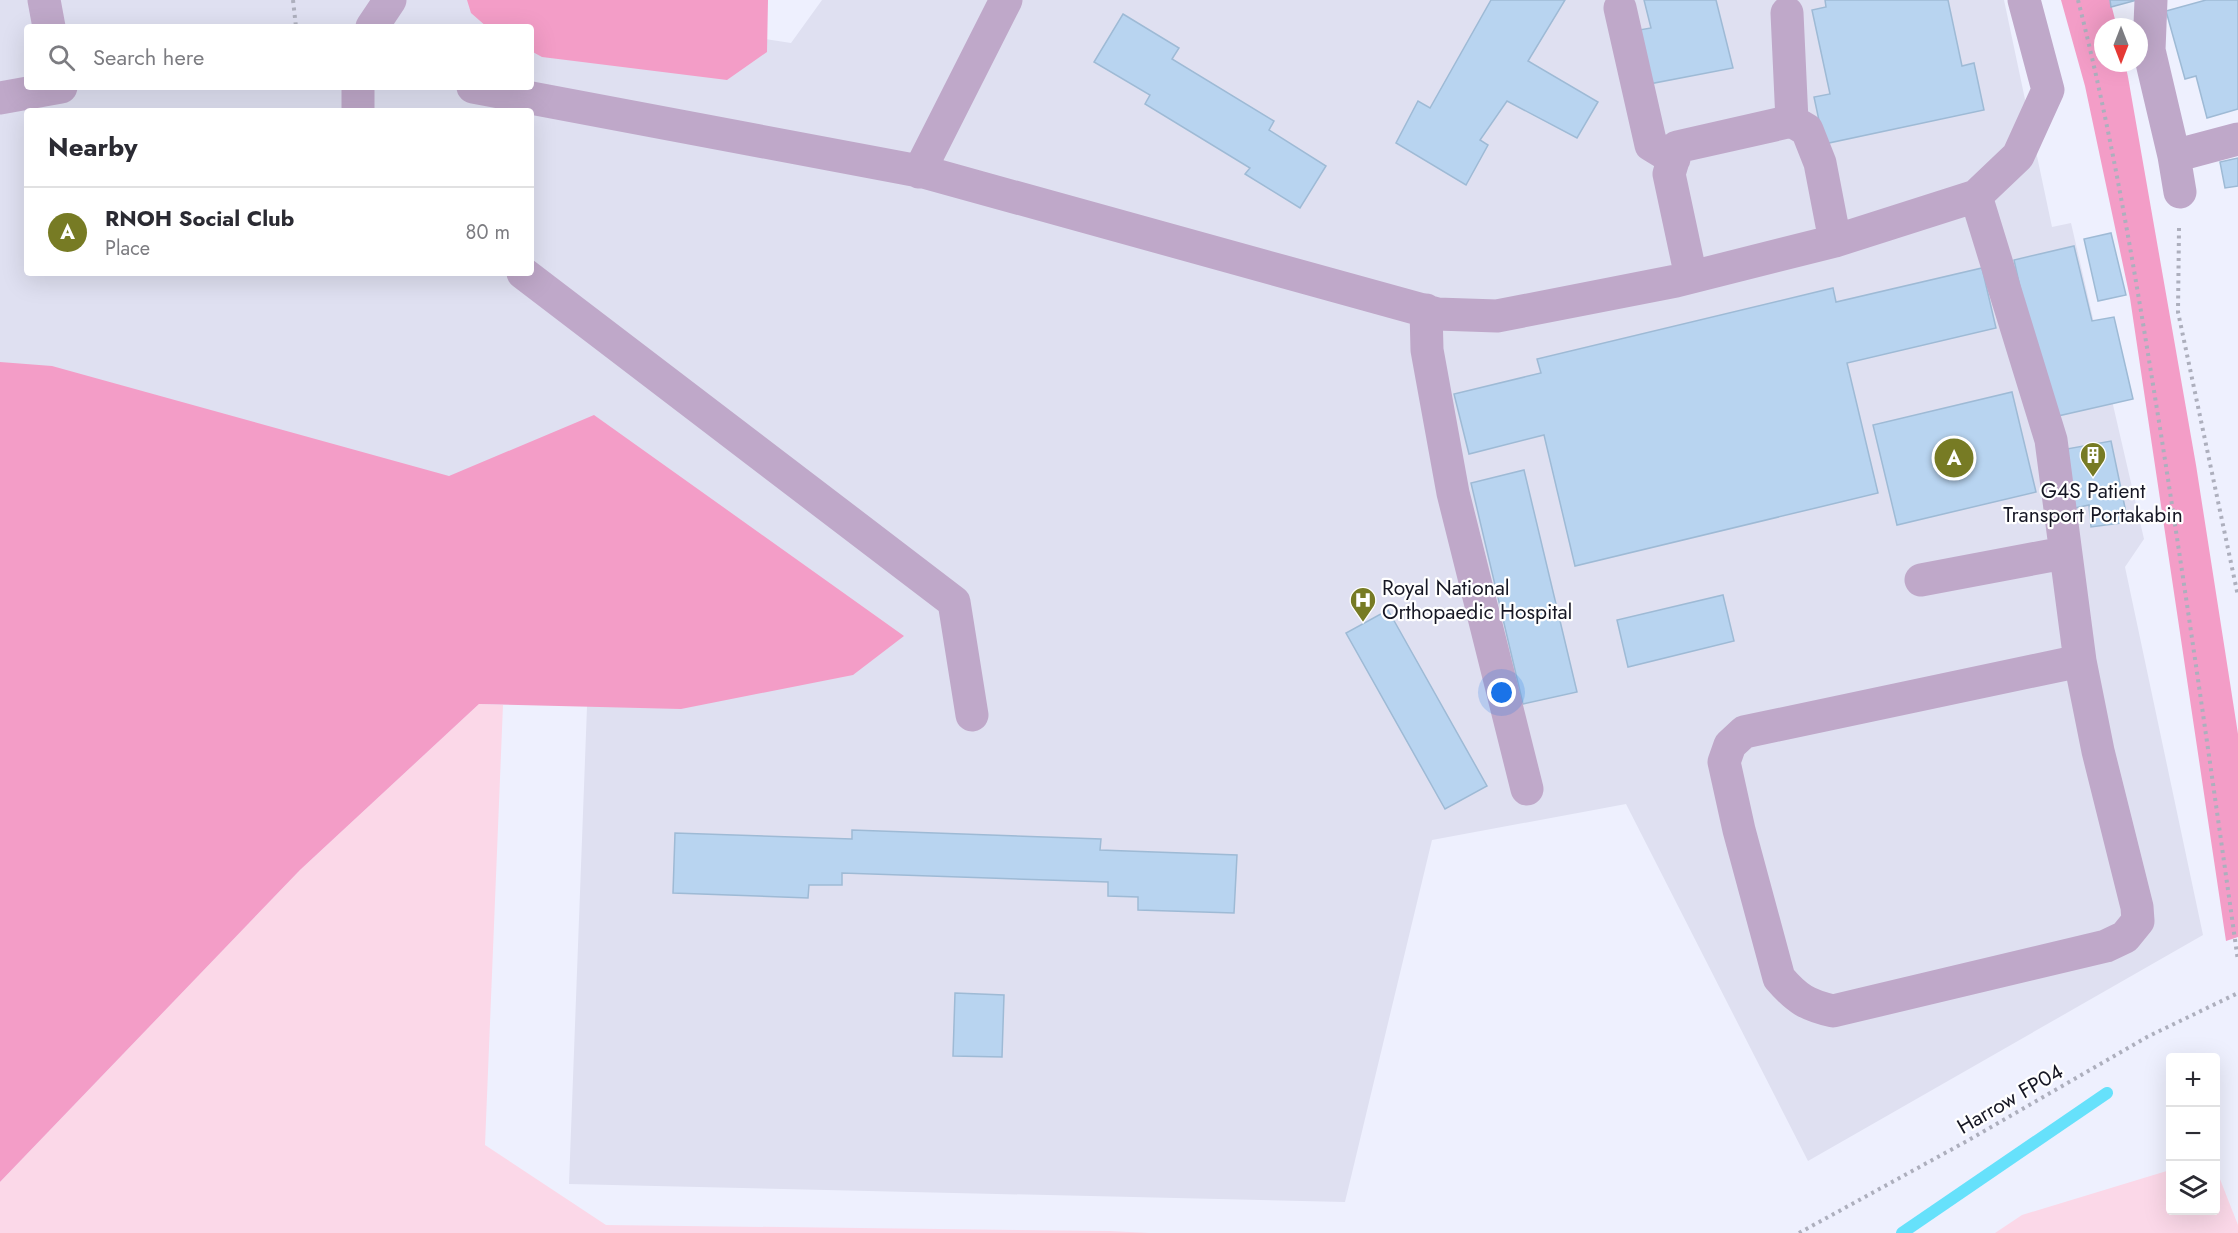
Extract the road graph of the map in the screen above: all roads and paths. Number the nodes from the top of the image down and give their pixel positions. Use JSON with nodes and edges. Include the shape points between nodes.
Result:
{"nodes":[{"id":1,"x":44,"y":0,"type":"edge"},
{"id":2,"x":292,"y":0,"type":"edge"},
{"id":3,"x":390,"y":0,"type":"edge"},
{"id":4,"x":1006,"y":0,"type":"edge"},
{"id":5,"x":2024,"y":0,"type":"edge"},
{"id":6,"x":2078,"y":0,"type":"edge"},
{"id":7,"x":2151,"y":0,"type":"edge"},
{"id":8,"x":1620,"y":8,"type":"dead end"},
{"id":9,"x":1787,"y":13,"type":"dead end"},
{"id":10,"x":48,"y":24,"type":"edge"},
{"id":11,"x":296,"y":24,"type":"edge"},
{"id":12,"x":374,"y":24,"type":"edge"},
{"id":13,"x":44,"y":90,"type":"edge"},
{"id":14,"x":357,"y":90,"type":"edge"},
{"id":15,"x":489,"y":90,"type":"edge"},
{"id":16,"x":0,"y":98,"type":"edge"},
{"id":17,"x":358,"y":108,"type":"edge"},
{"id":18,"x":1792,"y":121,"type":"junction"},
{"id":19,"x":2238,"y":139,"type":"edge"},
{"id":20,"x":2174,"y":156,"type":"junction"},
{"id":21,"x":1674,"y":159,"type":"junction"},
{"id":22,"x":919,"y":172,"type":"junction"},
{"id":23,"x":2180,"y":192,"type":"joint"},
{"id":24,"x":1976,"y":196,"type":"junction"},
{"id":25,"x":1835,"y":241,"type":"junction"},
{"id":26,"x":527,"y":276,"type":"edge"},
{"id":27,"x":1691,"y":277,"type":"junction"},
{"id":28,"x":1426,"y":310,"type":"junction"},
{"id":29,"x":2064,"y":553,"type":"junction"},
{"id":30,"x":1921,"y":580,"type":"dead end"},
{"id":31,"x":2238,"y":596,"type":"edge"},
{"id":32,"x":2080,"y":661,"type":"junction"},
{"id":33,"x":972,"y":715,"type":"dead end"},
{"id":34,"x":1527,"y":789,"type":"dead end"},
{"id":35,"x":2238,"y":961,"type":"edge"},
{"id":36,"x":2238,"y":993,"type":"edge"},
{"id":37,"x":1799,"y":1233,"type":"edge"}],
"edges":[{"from":1,"to":10,"type":"lane"},
{"from":2,"to":11,"type":"path"},
{"from":3,"to":12,"type":"lane"},
{"from":4,"to":22,"type":"lane"},
{"from":5,"to":24,"type":"lane","via":[[2048,90],[2018,156]]},
{"from":6,"to":35,"type":"path","via":[[2097,72],[2143,321]]},
{"from":7,"to":20,"type":"lane","via":[[2150,50]]},
{"from":8,"to":21,"type":"lane","via":[[1651,145]]},
{"from":9,"to":18,"type":"lane"},
{"from":13,"to":16,"type":"lane"},
{"from":14,"to":17,"type":"lane"},
{"from":15,"to":22,"type":"lane"},
{"from":18,"to":21,"type":"lane","via":[[1677,147]]},
{"from":18,"to":25,"type":"lane","via":[[1807,130],[1820,163]]},
{"from":19,"to":20,"type":"lane"},
{"from":20,"to":23,"type":"lane"},
{"from":21,"to":27,"type":"lane","via":[[1669,174]]},
{"from":22,"to":28,"type":"lane"},
{"from":23,"to":31,"type":"path","via":[[2178,312]]},
{"from":24,"to":25,"type":"lane"},
{"from":24,"to":29,"type":"lane","via":[[2051,440]]},
{"from":25,"to":27,"type":"lane"},
{"from":26,"to":33,"type":"lane","via":[[954,602]]},
{"from":27,"to":28,"type":"lane","via":[[1497,316],[1437,314]]},
{"from":28,"to":34,"type":"lane","via":[[1427,350],[1453,493]]},
{"from":29,"to":30,"type":"lane"},
{"from":29,"to":32,"type":"lane"},
{"from":32,"to":32,"type":"lane","via":[[2137,907],[2138,921],[2125,937],[2106,946],[1833,1011],[1812,1006],[1793,994],[1779,978],[1739,830],[1724,762],[1730,745],[1744,732]]},
{"from":36,"to":37,"type":"path","name":"Harrow FP04","via":[[2147,1037]]}]}
